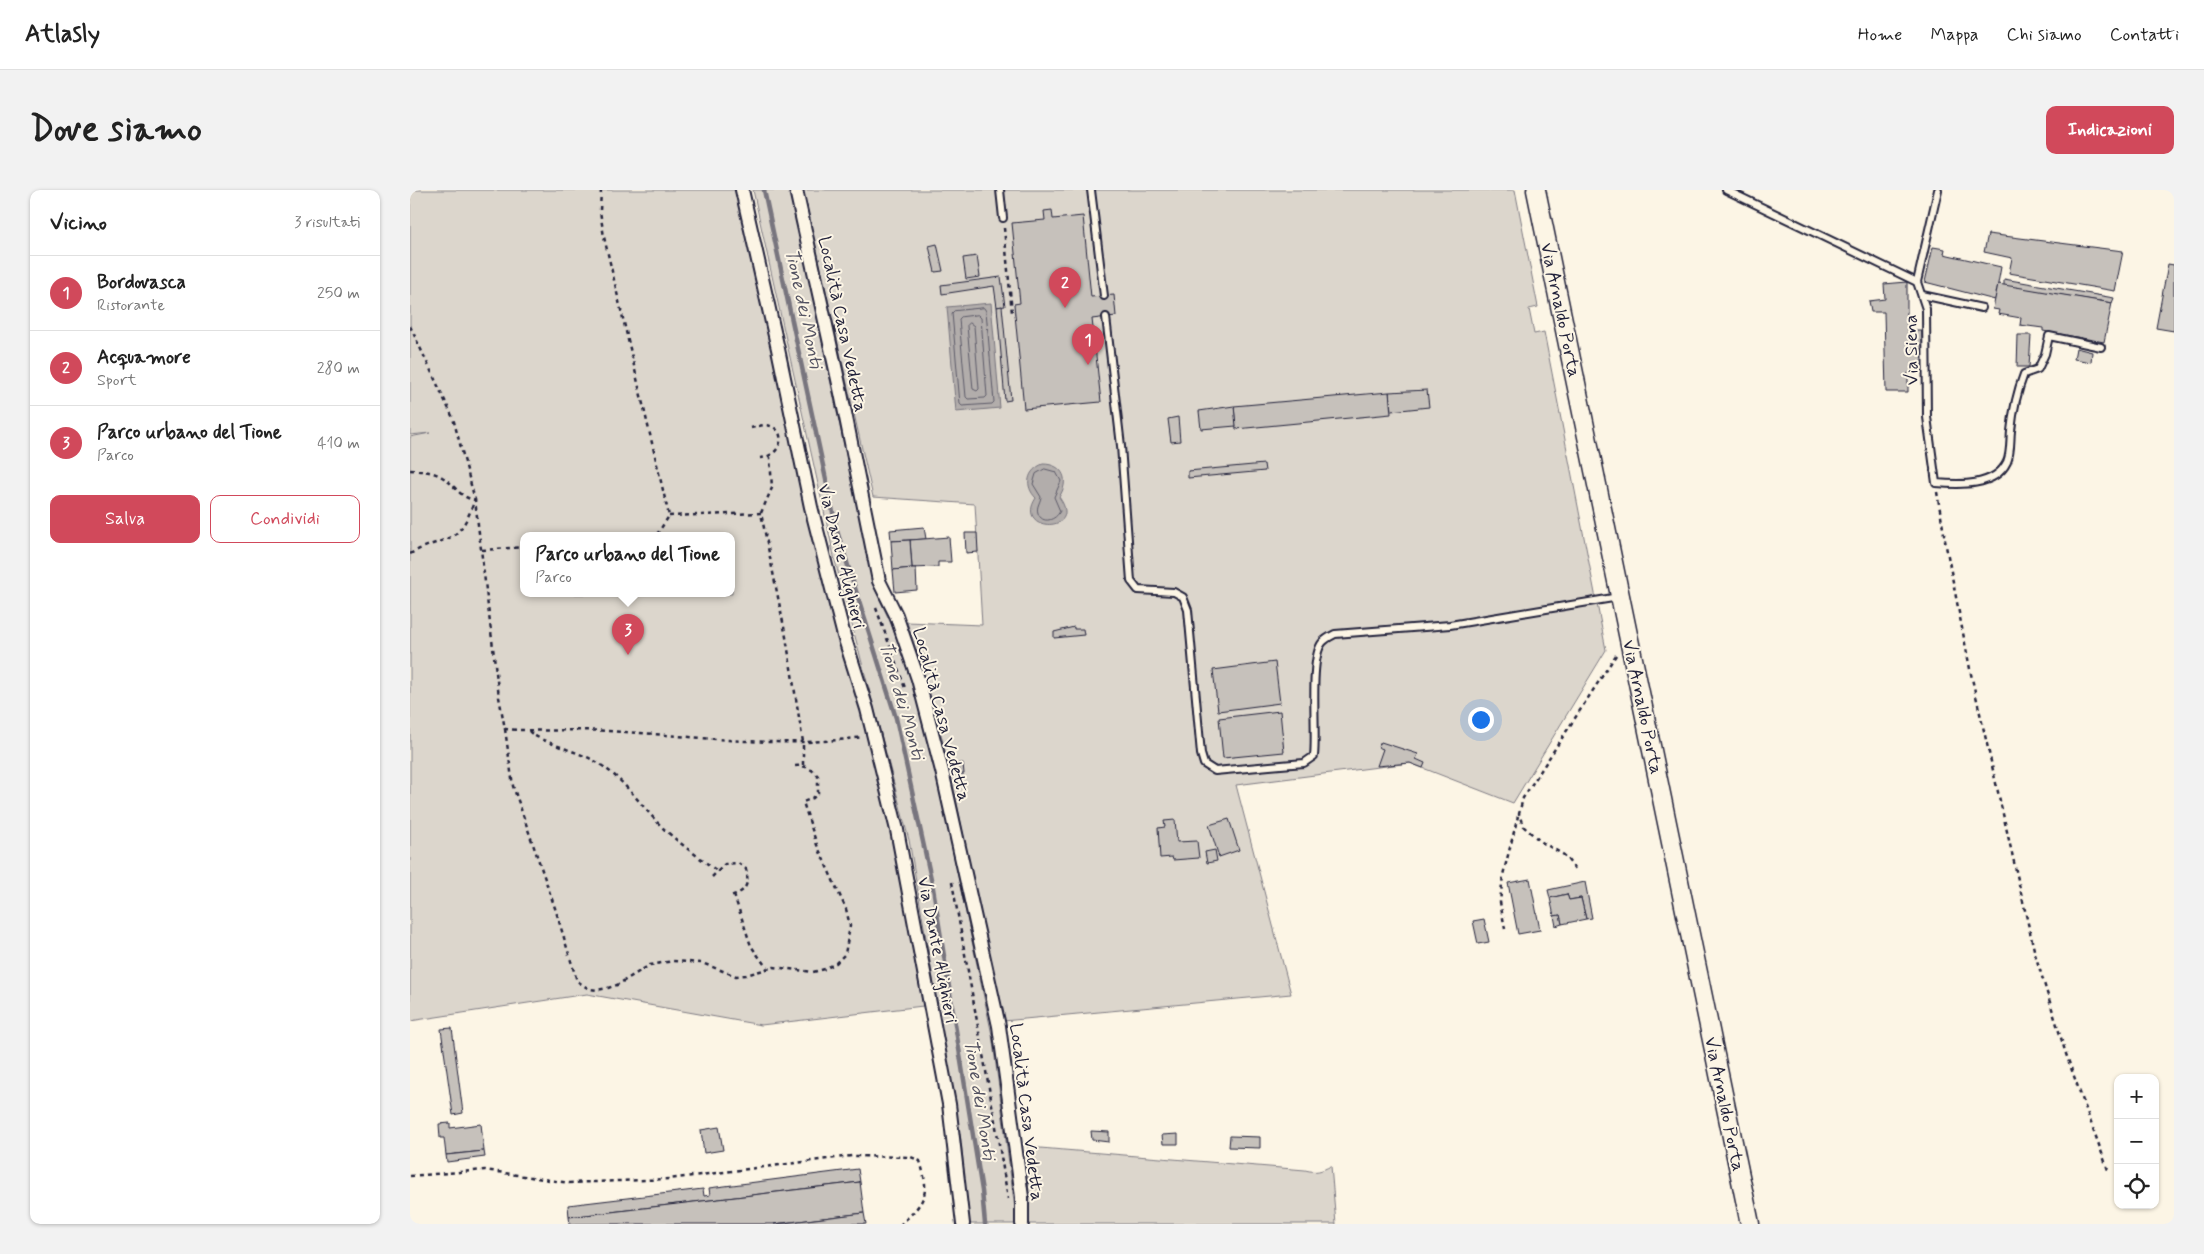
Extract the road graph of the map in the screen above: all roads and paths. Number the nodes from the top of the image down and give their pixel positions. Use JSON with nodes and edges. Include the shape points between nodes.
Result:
{"nodes":[{"id":1,"x":601,"y":190,"type":"edge"},
{"id":2,"x":742,"y":190,"type":"edge"},
{"id":3,"x":796,"y":190,"type":"edge"},
{"id":4,"x":1000,"y":190,"type":"edge"},
{"id":5,"x":1091,"y":190,"type":"edge"},
{"id":6,"x":1536,"y":190,"type":"edge"},
{"id":7,"x":1726,"y":190,"type":"edge"},
{"id":8,"x":1938,"y":190,"type":"edge"},
{"id":9,"x":1003,"y":218,"type":"joint"},
{"id":10,"x":1917,"y":282,"type":"junction"},
{"id":11,"x":1922,"y":295,"type":"junction"},
{"id":12,"x":1104,"y":296,"type":"dead end"},
{"id":13,"x":1982,"y":308,"type":"dead end"},
{"id":14,"x":1015,"y":313,"type":"dead end"},
{"id":15,"x":1106,"y":317,"type":"dead end"},
{"id":16,"x":410,"y":326,"type":"edge"},
{"id":17,"x":2100,"y":347,"type":"dead end"},
{"id":18,"x":751,"y":428,"type":"dead end"},
{"id":19,"x":770,"y":457,"type":"junction"},
{"id":20,"x":757,"y":458,"type":"dead end"},
{"id":21,"x":410,"y":470,"type":"edge"},
{"id":22,"x":1936,"y":483,"type":"junction"},
{"id":23,"x":475,"y":500,"type":"junction"},
{"id":24,"x":761,"y":513,"type":"junction"},
{"id":25,"x":669,"y":516,"type":"junction"},
{"id":26,"x":659,"y":532,"type":"edge"},
{"id":27,"x":520,"y":547,"type":"edge"},
{"id":28,"x":482,"y":550,"type":"junction"},
{"id":29,"x":410,"y":554,"type":"edge"},
{"id":30,"x":1620,"y":597,"type":"junction"},
{"id":31,"x":876,"y":607,"type":"dead end"},
{"id":32,"x":1620,"y":650,"type":"dead end"},
{"id":33,"x":908,"y":695,"type":"dead end"},
{"id":34,"x":505,"y":730,"type":"junction"},
{"id":35,"x":528,"y":731,"type":"junction"},
{"id":36,"x":874,"y":735,"type":"junction"},
{"id":37,"x":803,"y":742,"type":"junction"},
{"id":38,"x":803,"y":765,"type":"junction"},
{"id":39,"x":794,"y":766,"type":"dead end"},
{"id":40,"x":1519,"y":814,"type":"junction"},
{"id":41,"x":1575,"y":869,"type":"dead end"},
{"id":42,"x":717,"y":871,"type":"junction"},
{"id":43,"x":950,"y":874,"type":"dead end"},
{"id":44,"x":712,"y":877,"type":"dead end"},
{"id":45,"x":734,"y":895,"type":"junction"},
{"id":46,"x":729,"y":896,"type":"dead end"},
{"id":47,"x":1505,"y":929,"type":"dead end"},
{"id":48,"x":767,"y":968,"type":"junction"},
{"id":49,"x":2108,"y":1170,"type":"dead end"},
{"id":50,"x":410,"y":1176,"type":"edge"},
{"id":51,"x":1008,"y":1205,"type":"dead end"},
{"id":52,"x":901,"y":1224,"type":"edge"},
{"id":53,"x":963,"y":1224,"type":"edge"},
{"id":54,"x":1022,"y":1224,"type":"edge"},
{"id":55,"x":1750,"y":1224,"type":"edge"}],
"edges":[{"from":1,"to":25,"type":"path","via":[[604,237]]},
{"from":2,"to":36,"type":"street","name":"Via Dante Alighieri","via":[[811,507],[844,636]]},
{"from":3,"to":54,"type":"street","name":"Località Casa Vedetta","via":[[879,581],[896,615],[918,679],[999,1026],[1022,1197]]},
{"from":4,"to":9,"type":"lane"},
{"from":5,"to":12,"type":"lane"},
{"from":6,"to":30,"type":"street","name":"Via Arnaldo Porta"},
{"from":7,"to":10,"type":"lane"},
{"from":8,"to":10,"type":"lane"},
{"from":9,"to":14,"type":"path","via":[[1012,313]]},
{"from":10,"to":11,"type":"lane","name":"Via Siena"},
{"from":11,"to":13,"type":"lane"},
{"from":11,"to":22,"type":"lane","name":"Via Siena","via":[[1926,309],[1927,417]]},
{"from":15,"to":30,"type":"lane","via":[[1122,446],[1131,580],[1138,590],[1174,592],[1183,598],[1188,610],[1201,754],[1204,764],[1216,771],[1304,763],[1314,756],[1316,656],[1322,643],[1335,634],[1450,625]]},
{"from":16,"to":23,"type":"path","via":[[453,418]]},
{"from":17,"to":22,"type":"lane","via":[[2049,336],[2041,364],[2038,369],[2024,374],[2017,394],[2007,462],[1984,480],[1968,484]]},
{"from":18,"to":19,"type":"path","via":[[764,425],[777,430],[781,444]]},
{"from":19,"to":20,"type":"path"},
{"from":19,"to":24,"type":"path","via":[[772,488]]},
{"from":21,"to":23,"type":"path","via":[[443,477],[465,498]]},
{"from":22,"to":49,"type":"path","via":[[1970,674],[2035,954],[2066,1054]]},
{"from":23,"to":28,"type":"path"},
{"from":23,"to":29,"type":"path","via":[[464,524],[452,536]]},
{"from":24,"to":25,"type":"path"},
{"from":24,"to":37,"type":"path"},
{"from":25,"to":26,"type":"path"},
{"from":27,"to":28,"type":"path"},
{"from":28,"to":34,"type":"path"},
{"from":30,"to":55,"type":"street","name":"Via Arnaldo Porta"},
{"from":31,"to":33,"type":"path"},
{"from":32,"to":40,"type":"path","via":[[1523,798]]},
{"from":34,"to":35,"type":"path"},
{"from":34,"to":48,"type":"path","via":[[513,786],[576,981],[589,989],[608,988],[650,965],[666,961],[702,963],[736,976]]},
{"from":35,"to":37,"type":"path","via":[[606,731],[756,742]]},
{"from":35,"to":42,"type":"path","via":[[533,737],[597,762],[635,795],[662,827]]},
{"from":36,"to":37,"type":"path"},
{"from":36,"to":53,"type":"street","name":"Via Dante Alighieri","via":[[897,830],[949,1104]]},
{"from":37,"to":38,"type":"path"},
{"from":38,"to":39,"type":"path"},
{"from":38,"to":48,"type":"path","via":[[818,776],[818,793],[803,802],[846,909],[850,926],[848,944],[845,954],[826,969],[812,972]]},
{"from":40,"to":41,"type":"path","via":[[1523,826],[1564,855]]},
{"from":40,"to":47,"type":"path","via":[[1503,875],[1500,902]]},
{"from":42,"to":44,"type":"path"},
{"from":42,"to":45,"type":"path","via":[[732,862],[746,869],[748,883]]},
{"from":43,"to":51,"type":"path"},
{"from":45,"to":46,"type":"path"},
{"from":45,"to":48,"type":"path","via":[[751,946]]},
{"from":50,"to":52,"type":"path","via":[[486,1170],[569,1183],[669,1178],[852,1156],[912,1157],[920,1161],[927,1183],[920,1206]]}]}
